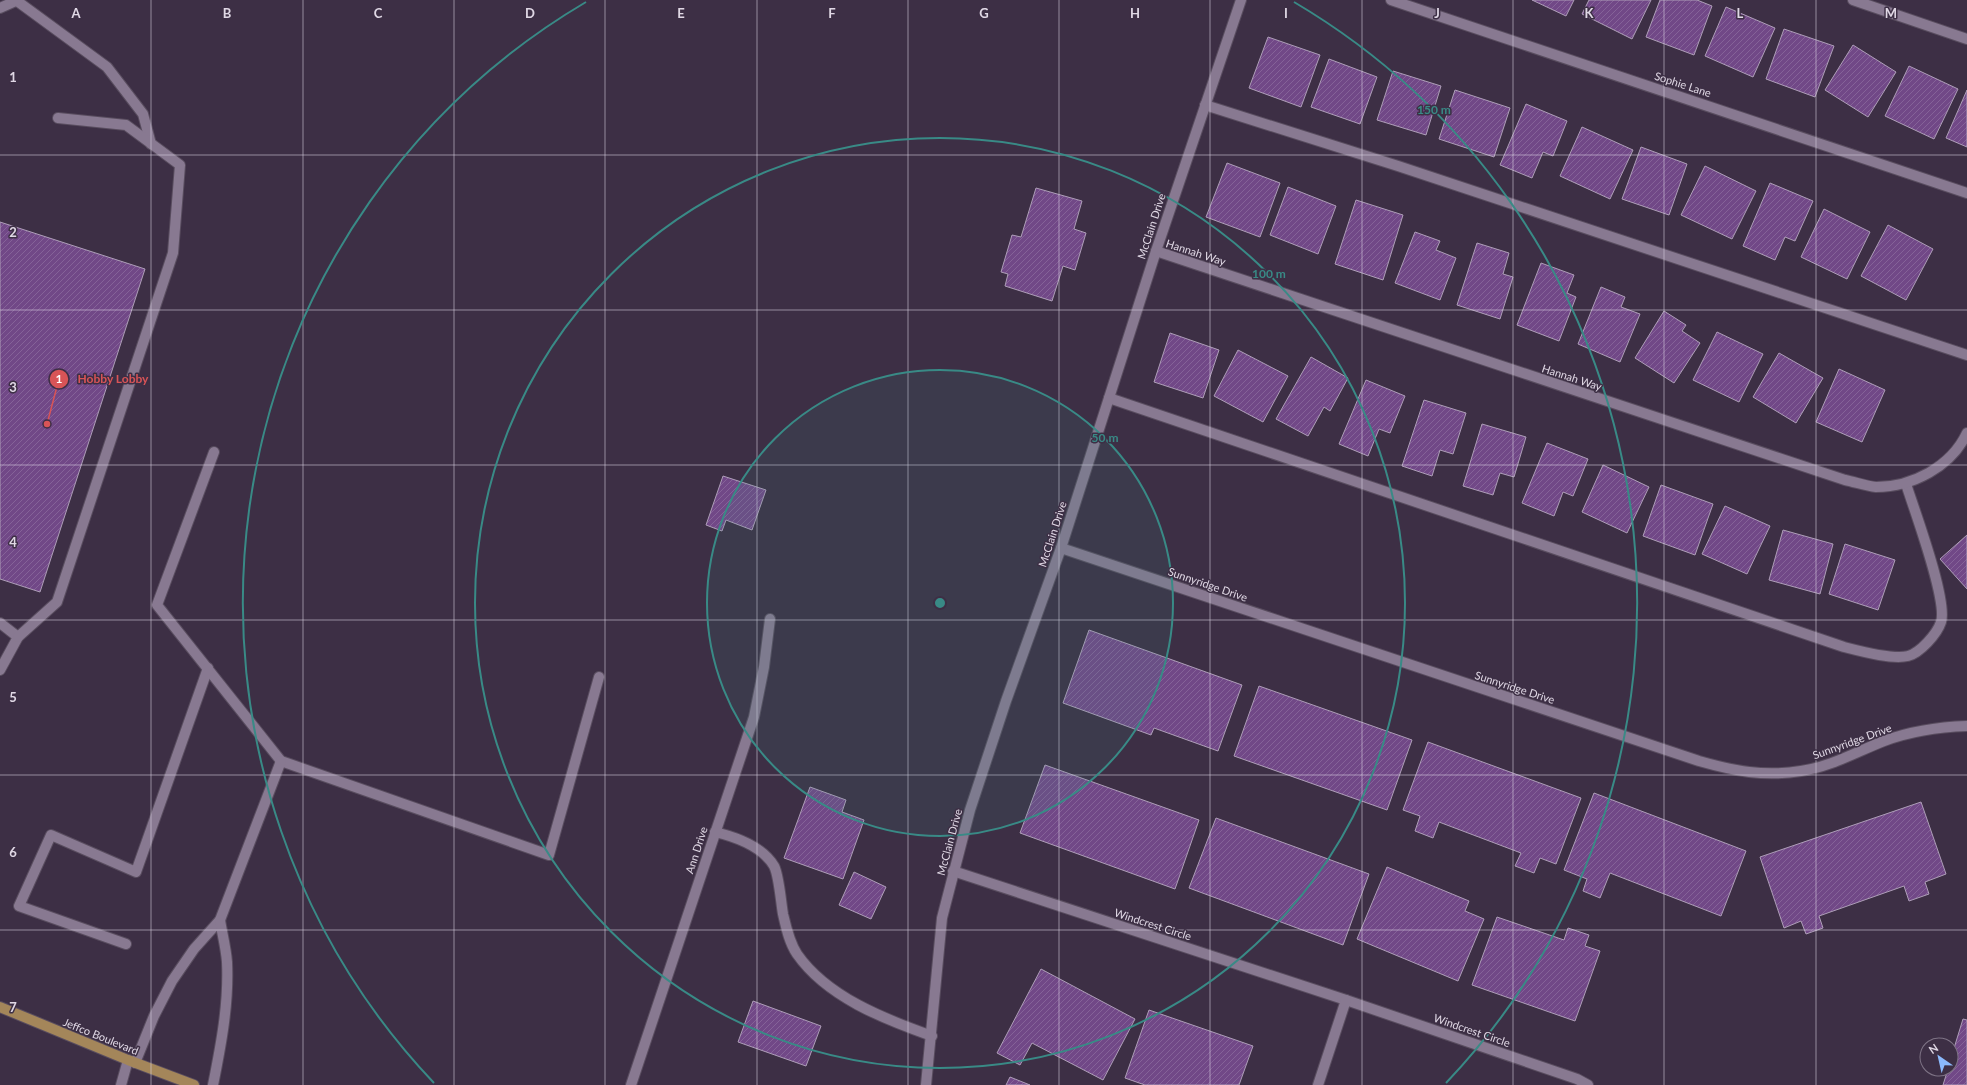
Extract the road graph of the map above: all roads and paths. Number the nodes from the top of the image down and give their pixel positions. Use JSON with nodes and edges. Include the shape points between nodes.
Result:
{"nodes":[{"id":1,"x":18,"y":0,"type":"edge"},
{"id":2,"x":1241,"y":0,"type":"edge"},
{"id":3,"x":1391,"y":0,"type":"edge"},
{"id":4,"x":1854,"y":0,"type":"edge"},
{"id":5,"x":0,"y":8,"type":"edge"},
{"id":6,"x":1967,"y":39,"type":"edge"},
{"id":7,"x":1205,"y":105,"type":"junction"},
{"id":8,"x":58,"y":118,"type":"dead end"},
{"id":9,"x":151,"y":144,"type":"junction"},
{"id":10,"x":1967,"y":193,"type":"edge"},
{"id":11,"x":1156,"y":251,"type":"junction"},
{"id":12,"x":1967,"y":355,"type":"edge"},
{"id":13,"x":1109,"y":398,"type":"junction"},
{"id":14,"x":1967,"y":433,"type":"edge"},
{"id":15,"x":214,"y":452,"type":"dead end"},
{"id":16,"x":1906,"y":484,"type":"junction"},
{"id":17,"x":1061,"y":548,"type":"junction"},
{"id":18,"x":770,"y":619,"type":"dead end"},
{"id":19,"x":0,"y":623,"type":"edge"},
{"id":20,"x":18,"y":637,"type":"junction"},
{"id":21,"x":208,"y":668,"type":"junction"},
{"id":22,"x":0,"y":670,"type":"edge"},
{"id":23,"x":599,"y":676,"type":"dead end"},
{"id":24,"x":1967,"y":726,"type":"edge"},
{"id":25,"x":281,"y":761,"type":"junction"},
{"id":26,"x":715,"y":832,"type":"junction"},
{"id":27,"x":953,"y":872,"type":"junction"},
{"id":28,"x":220,"y":920,"type":"junction"},
{"id":29,"x":126,"y":944,"type":"dead end"},
{"id":30,"x":1346,"y":1000,"type":"junction"},
{"id":31,"x":0,"y":1007,"type":"edge"},
{"id":32,"x":932,"y":1036,"type":"junction"},
{"id":33,"x":132,"y":1061,"type":"junction"},
{"id":34,"x":171,"y":1081,"type":"edge"},
{"id":35,"x":121,"y":1085,"type":"edge"},
{"id":36,"x":194,"y":1085,"type":"edge"},
{"id":37,"x":213,"y":1085,"type":"edge"},
{"id":38,"x":631,"y":1085,"type":"edge"},
{"id":39,"x":926,"y":1085,"type":"edge"},
{"id":40,"x":1318,"y":1085,"type":"edge"},
{"id":41,"x":1588,"y":1085,"type":"edge"}],
"edges":[{"from":1,"to":5,"type":"street"},
{"from":1,"to":9,"type":"street","via":[[108,67],[143,114]]},
{"from":2,"to":7,"type":"street","name":"McClain Drive"},
{"from":3,"to":10,"type":"street","name":"Sophie Lane"},
{"from":4,"to":6,"type":"street"},
{"from":7,"to":11,"type":"street","name":"McClain Drive"},
{"from":7,"to":12,"type":"street"},
{"from":8,"to":9,"type":"street","via":[[126,125]]},
{"from":9,"to":20,"type":"street","via":[[180,164],[173,253],[57,602]]},
{"from":11,"to":13,"type":"street","name":"McClain Drive"},
{"from":11,"to":16,"type":"street","name":"Hannah Way","via":[[1845,480],[1875,487]]},
{"from":13,"to":16,"type":"street","via":[[1844,647],[1877,655],[1908,656],[1928,643],[1941,622],[1942,603]]},
{"from":13,"to":17,"type":"street","name":"McClain Drive"},
{"from":14,"to":16,"type":"street","name":"Hannah Way","via":[[1962,443],[1937,469]]},
{"from":15,"to":21,"type":"street","via":[[157,605]]},
{"from":17,"to":24,"type":"street","name":"Sunnyridge Drive","via":[[1737,772],[1768,774],[1801,771],[1837,761],[1914,731]]},
{"from":17,"to":27,"type":"street","name":"McClain Drive","via":[[1003,708]]},
{"from":18,"to":26,"type":"street","name":"Ann Drive","via":[[754,717]]},
{"from":19,"to":20,"type":"street"},
{"from":20,"to":22,"type":"street"},
{"from":21,"to":25,"type":"street"},
{"from":21,"to":29,"type":"street","via":[[136,872],[51,835],[19,906]]},
{"from":23,"to":25,"type":"street","via":[[549,855]]},
{"from":25,"to":28,"type":"street"},
{"from":26,"to":32,"type":"street","via":[[734,836],[757,849],[774,866],[786,930],[796,953],[816,976],[845,996],[890,1021]]},
{"from":26,"to":38,"type":"street","name":"Ann Drive"},
{"from":27,"to":30,"type":"street","name":"Windcrest Circle"},
{"from":27,"to":32,"type":"street","name":"McClain Drive","via":[[942,918]]},
{"from":28,"to":33,"type":"street","via":[[194,948],[172,981]]},
{"from":28,"to":37,"type":"street","via":[[227,961],[227,1003]]},
{"from":30,"to":40,"type":"street"},
{"from":30,"to":41,"type":"street","name":"Windcrest Circle","via":[[1577,1078]]},
{"from":31,"to":33,"type":"main road","name":"Jeffco Boulevard"},
{"from":32,"to":39,"type":"street","name":"McClain Drive"},
{"from":33,"to":34,"type":"main road","name":"Jeffco Boulevard"},
{"from":33,"to":35,"type":"street"},
{"from":34,"to":36,"type":"main road","name":"Jeffco Boulevard"}]}
